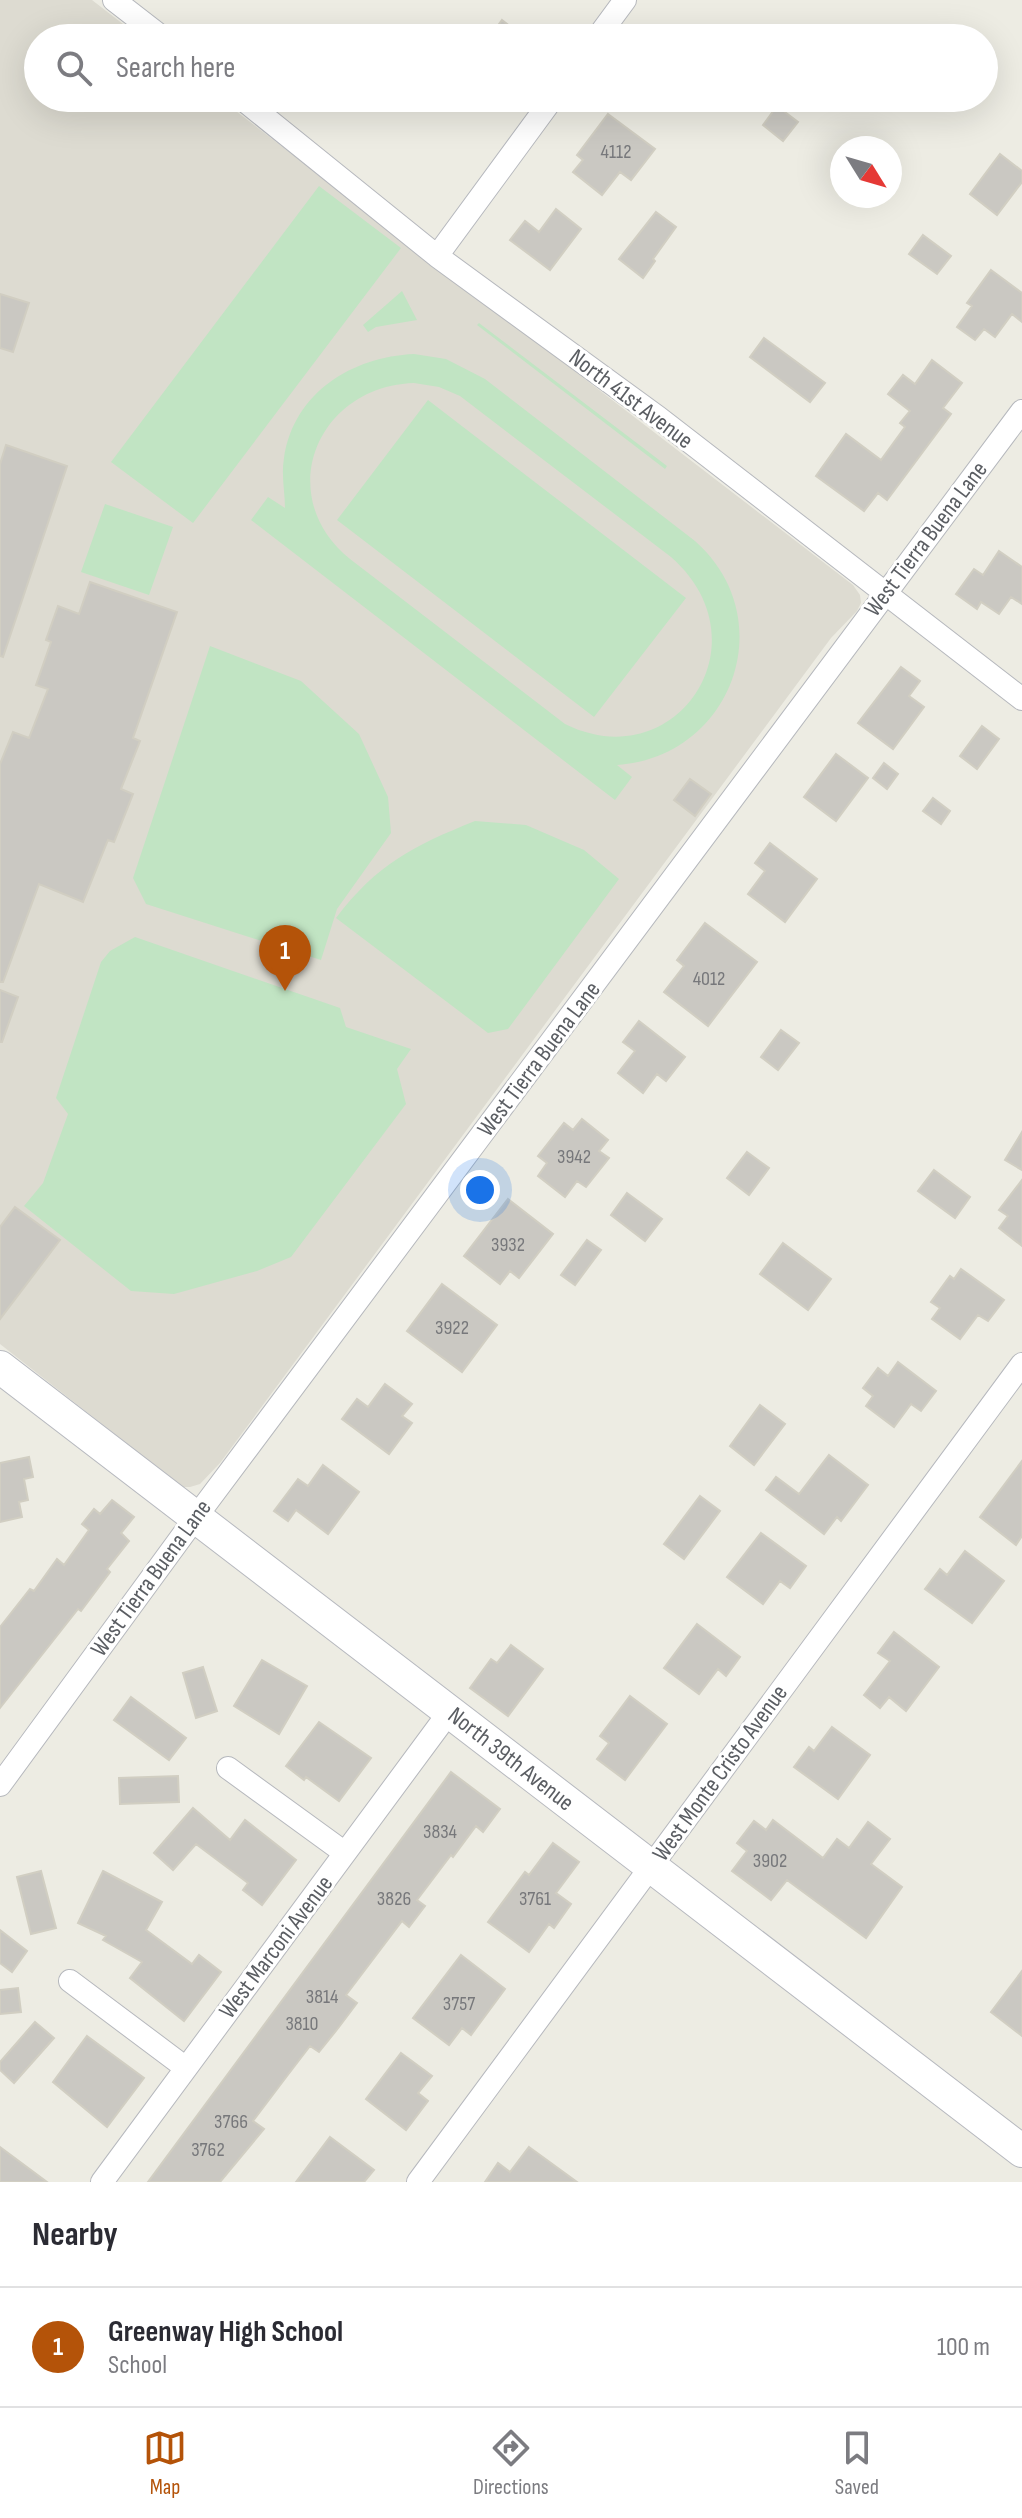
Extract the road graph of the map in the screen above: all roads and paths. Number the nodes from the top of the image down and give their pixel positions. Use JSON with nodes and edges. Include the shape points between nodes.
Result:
{"nodes":[{"id":1,"x":114,"y":0,"type":"edge"},
{"id":2,"x":625,"y":0,"type":"edge"},
{"id":3,"x":145,"y":24,"type":"edge"},
{"id":4,"x":607,"y":24,"type":"edge"},
{"id":5,"x":258,"y":112,"type":"edge"},
{"id":6,"x":543,"y":112,"type":"edge"},
{"id":7,"x":437,"y":256,"type":"junction"},
{"id":8,"x":1022,"y":411,"type":"edge"},
{"id":9,"x":886,"y":594,"type":"junction"},
{"id":10,"x":1022,"y":699,"type":"edge"},
{"id":11,"x":1022,"y":1364,"type":"edge"},
{"id":12,"x":0,"y":1367,"type":"edge"},
{"id":13,"x":196,"y":1517,"type":"junction"},
{"id":14,"x":450,"y":1711,"type":"junction"},
{"id":15,"x":228,"y":1768,"type":"dead end"},
{"id":16,"x":0,"y":1785,"type":"edge"},
{"id":17,"x":345,"y":1853,"type":"junction"},
{"id":18,"x":650,"y":1867,"type":"junction"},
{"id":19,"x":70,"y":1981,"type":"dead end"},
{"id":20,"x":186,"y":2068,"type":"junction"},
{"id":21,"x":1022,"y":2151,"type":"edge"},
{"id":22,"x":102,"y":2182,"type":"edge"},
{"id":23,"x":418,"y":2182,"type":"edge"}],
"edges":[{"from":1,"to":3,"type":"street"},
{"from":2,"to":4,"type":"street"},
{"from":5,"to":7,"type":"street","name":"North 41st Avenue"},
{"from":6,"to":7,"type":"street"},
{"from":7,"to":9,"type":"street","name":"North 41st Avenue","via":[[659,418]]},
{"from":8,"to":9,"type":"street","name":"West Tierra Buena Lane"},
{"from":9,"to":10,"type":"street","name":"North 41st Avenue"},
{"from":9,"to":13,"type":"street","name":"West Tierra Buena Lane"},
{"from":11,"to":18,"type":"street","name":"West Monte Cristo Avenue"},
{"from":12,"to":13,"type":"street","name":"North 39th Avenue"},
{"from":13,"to":14,"type":"street","name":"North 39th Avenue"},
{"from":13,"to":16,"type":"street","name":"West Tierra Buena Lane"},
{"from":14,"to":17,"type":"street","name":"West Marconi Avenue"},
{"from":14,"to":18,"type":"street","name":"North 39th Avenue"},
{"from":15,"to":17,"type":"street"},
{"from":17,"to":20,"type":"street","name":"West Marconi Avenue"},
{"from":18,"to":21,"type":"street","name":"North 39th Avenue"},
{"from":18,"to":23,"type":"street","name":"West Monte Cristo Avenue"},
{"from":19,"to":20,"type":"street"},
{"from":20,"to":22,"type":"street","name":"West Marconi Avenue"}]}
